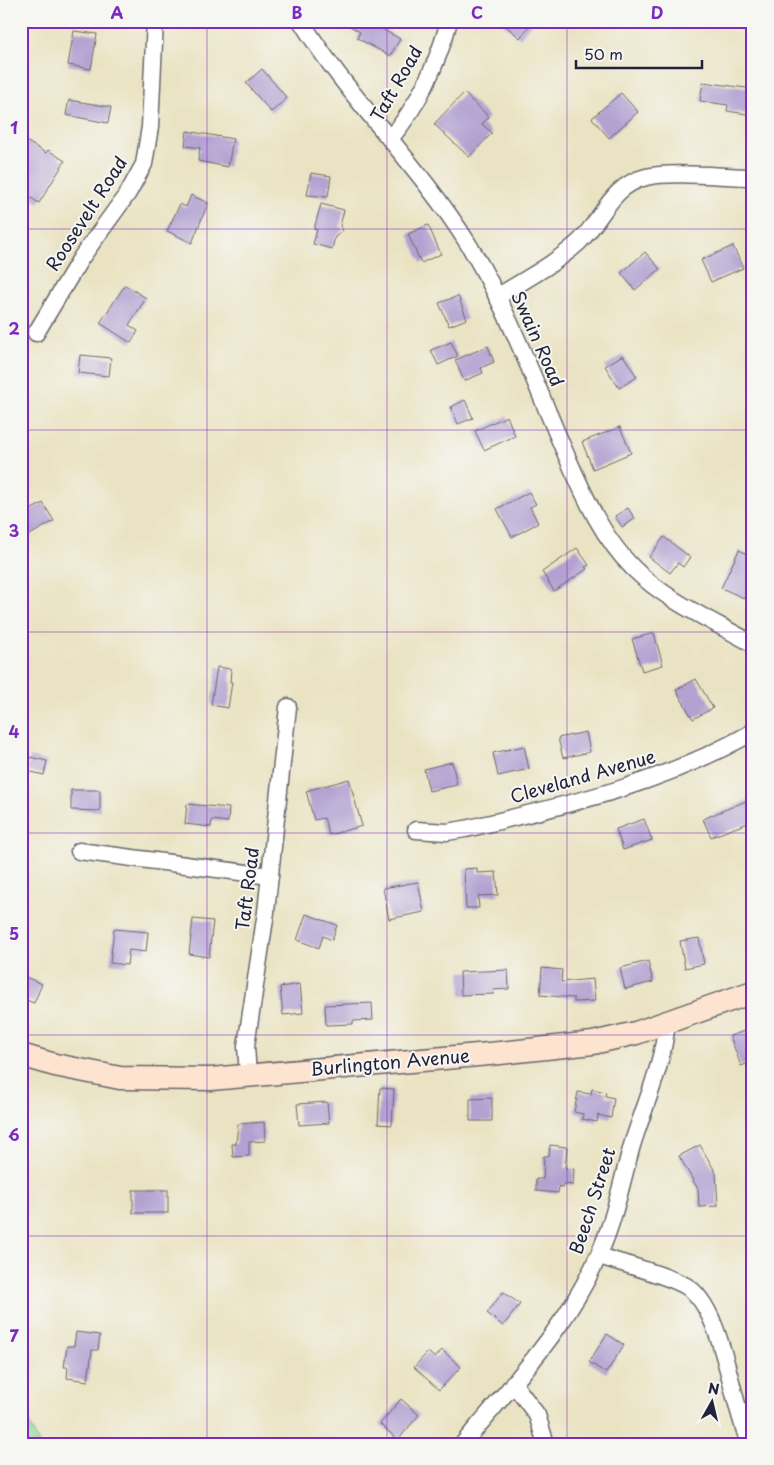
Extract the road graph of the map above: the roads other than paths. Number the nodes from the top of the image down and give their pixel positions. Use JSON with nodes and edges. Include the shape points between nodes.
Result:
{"nodes":[{"id":1,"x":154,"y":21,"type":"edge"},
{"id":2,"x":302,"y":21,"type":"edge"},
{"id":3,"x":449,"y":21,"type":"edge"},
{"id":4,"x":390,"y":139,"type":"junction"},
{"id":5,"x":753,"y":177,"type":"edge"},
{"id":6,"x":497,"y":298,"type":"junction"},
{"id":7,"x":36,"y":332,"type":"dead end"},
{"id":8,"x":753,"y":644,"type":"edge"},
{"id":9,"x":288,"y":707,"type":"dead end"},
{"id":10,"x":753,"y":732,"type":"edge"},
{"id":11,"x":416,"y":830,"type":"dead end"},
{"id":12,"x":79,"y":851,"type":"dead end"},
{"id":13,"x":270,"y":876,"type":"junction"},
{"id":14,"x":753,"y":992,"type":"edge"},
{"id":15,"x":667,"y":1022,"type":"junction"},
{"id":16,"x":21,"y":1055,"type":"edge"},
{"id":17,"x":248,"y":1075,"type":"junction"},
{"id":18,"x":599,"y":1256,"type":"junction"},
{"id":19,"x":513,"y":1383,"type":"junction"},
{"id":20,"x":463,"y":1444,"type":"edge"},
{"id":21,"x":546,"y":1444,"type":"edge"},
{"id":22,"x":750,"y":1444,"type":"edge"}],
"edges":[{"from":1,"to":7,"type":"street","name":"Roosevelt Road","via":[[150,127],[144,164]]},
{"from":2,"to":4,"type":"street","name":"Swain Road","via":[[337,75]]},
{"from":3,"to":4,"type":"street","name":"Taft Road","via":[[430,74]]},
{"from":4,"to":6,"type":"street","name":"Swain Road","via":[[447,212]]},
{"from":5,"to":6,"type":"street","via":[[661,176],[623,186],[579,241],[554,262]]},
{"from":6,"to":8,"type":"street","name":"Swain Road","via":[[581,487],[614,546],[662,592]]},
{"from":9,"to":13,"type":"street","name":"Taft Road"},
{"from":10,"to":11,"type":"street","name":"Cleveland Avenue","via":[[671,773],[608,794],[465,829],[447,832]]},
{"from":12,"to":13,"type":"street"},
{"from":13,"to":17,"type":"street","name":"Taft Road","via":[[246,1046]]},
{"from":14,"to":15,"type":"main road","name":"Burlington Avenue"},
{"from":15,"to":17,"type":"main road","name":"Burlington Avenue","via":[[593,1043]]},
{"from":15,"to":18,"type":"street","name":"Beech Street","via":[[661,1062]]},
{"from":16,"to":17,"type":"main road","name":"Burlington Avenue","via":[[120,1078],[179,1080]]},
{"from":18,"to":19,"type":"street","name":"Beech Street","via":[[560,1327]]},
{"from":18,"to":22,"type":"street","via":[[679,1283],[699,1297],[712,1324]]},
{"from":19,"to":20,"type":"street","name":"Beech Street"},
{"from":19,"to":21,"type":"street","via":[[538,1415]]}]}
